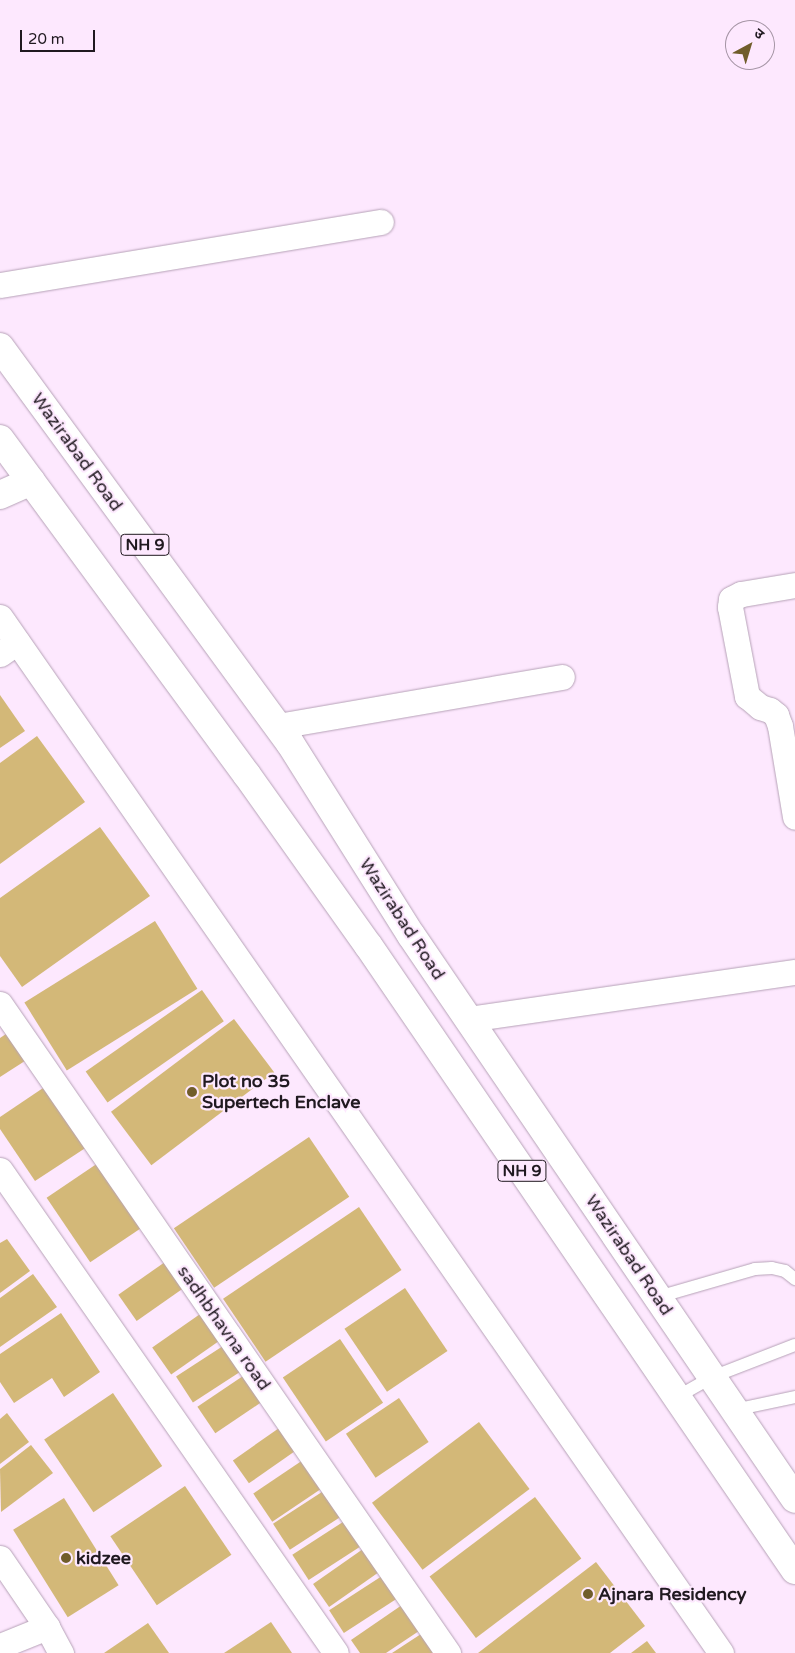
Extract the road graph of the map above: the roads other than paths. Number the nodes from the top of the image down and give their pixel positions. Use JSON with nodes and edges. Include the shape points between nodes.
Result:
{"nodes":[{"id":1,"x":381,"y":222,"type":"dead end"},
{"id":2,"x":0,"y":285,"type":"edge"},
{"id":3,"x":0,"y":347,"type":"edge"},
{"id":4,"x":0,"y":439,"type":"edge"},
{"id":5,"x":31,"y":481,"type":"junction"},
{"id":6,"x":0,"y":495,"type":"edge"},
{"id":7,"x":795,"y":585,"type":"edge"},
{"id":8,"x":0,"y":617,"type":"edge"},
{"id":9,"x":8,"y":648,"type":"edge"},
{"id":10,"x":562,"y":677,"type":"dead end"},
{"id":11,"x":284,"y":734,"type":"junction"},
{"id":12,"x":795,"y":817,"type":"edge"},
{"id":13,"x":795,"y":972,"type":"edge"},
{"id":14,"x":0,"y":1004,"type":"edge"},
{"id":15,"x":468,"y":1019,"type":"junction"},
{"id":16,"x":0,"y":1170,"type":"edge"},
{"id":17,"x":795,"y":1279,"type":"edge"},
{"id":18,"x":658,"y":1297,"type":"junction"},
{"id":19,"x":795,"y":1345,"type":"edge"},
{"id":20,"x":712,"y":1377,"type":"junction"},
{"id":21,"x":676,"y":1397,"type":"junction"},
{"id":22,"x":795,"y":1397,"type":"edge"},
{"id":23,"x":734,"y":1410,"type":"junction"},
{"id":24,"x":795,"y":1499,"type":"edge"},
{"id":25,"x":0,"y":1558,"type":"edge"},
{"id":26,"x":795,"y":1570,"type":"edge"},
{"id":27,"x":47,"y":1627,"type":"junction"},
{"id":28,"x":0,"y":1646,"type":"edge"},
{"id":29,"x":61,"y":1653,"type":"edge"},
{"id":30,"x":336,"y":1653,"type":"edge"},
{"id":31,"x":448,"y":1653,"type":"edge"},
{"id":32,"x":721,"y":1653,"type":"edge"}],
"edges":[{"from":1,"to":2,"type":"street"},
{"from":3,"to":11,"type":"main road","name":"Wazirabad Road","number":"NH 9"},
{"from":4,"to":5,"type":"main road","number":"NH 9"},
{"from":5,"to":6,"type":"main road"},
{"from":5,"to":21,"type":"main road","number":"NH 9","via":[[368,945]]},
{"from":7,"to":12,"type":"street","via":[[741,594],[731,599],[730,607],[747,696],[776,714],[780,726]]},
{"from":8,"to":9,"type":"street"},
{"from":9,"to":32,"type":"street"},
{"from":10,"to":11,"type":"street"},
{"from":11,"to":15,"type":"main road","name":"Wazirabad Road"},
{"from":13,"to":15,"type":"street"},
{"from":14,"to":31,"type":"street","name":"sadhbhavna road"},
{"from":15,"to":18,"type":"main road","name":"Wazirabad Road"},
{"from":16,"to":30,"type":"street"},
{"from":17,"to":18,"type":"lane","via":[[786,1271],[755,1269]]},
{"from":18,"to":20,"type":"main road","name":"Wazirabad Road"},
{"from":19,"to":20,"type":"lane"},
{"from":20,"to":21,"type":"lane"},
{"from":20,"to":23,"type":"main road","name":"Wazirabad Road"},
{"from":21,"to":26,"type":"main road","number":"NH 9"},
{"from":22,"to":23,"type":"lane"},
{"from":23,"to":24,"type":"main road","name":"Wazirabad Road"},
{"from":25,"to":27,"type":"street"},
{"from":27,"to":28,"type":"street"},
{"from":27,"to":29,"type":"street"}]}
